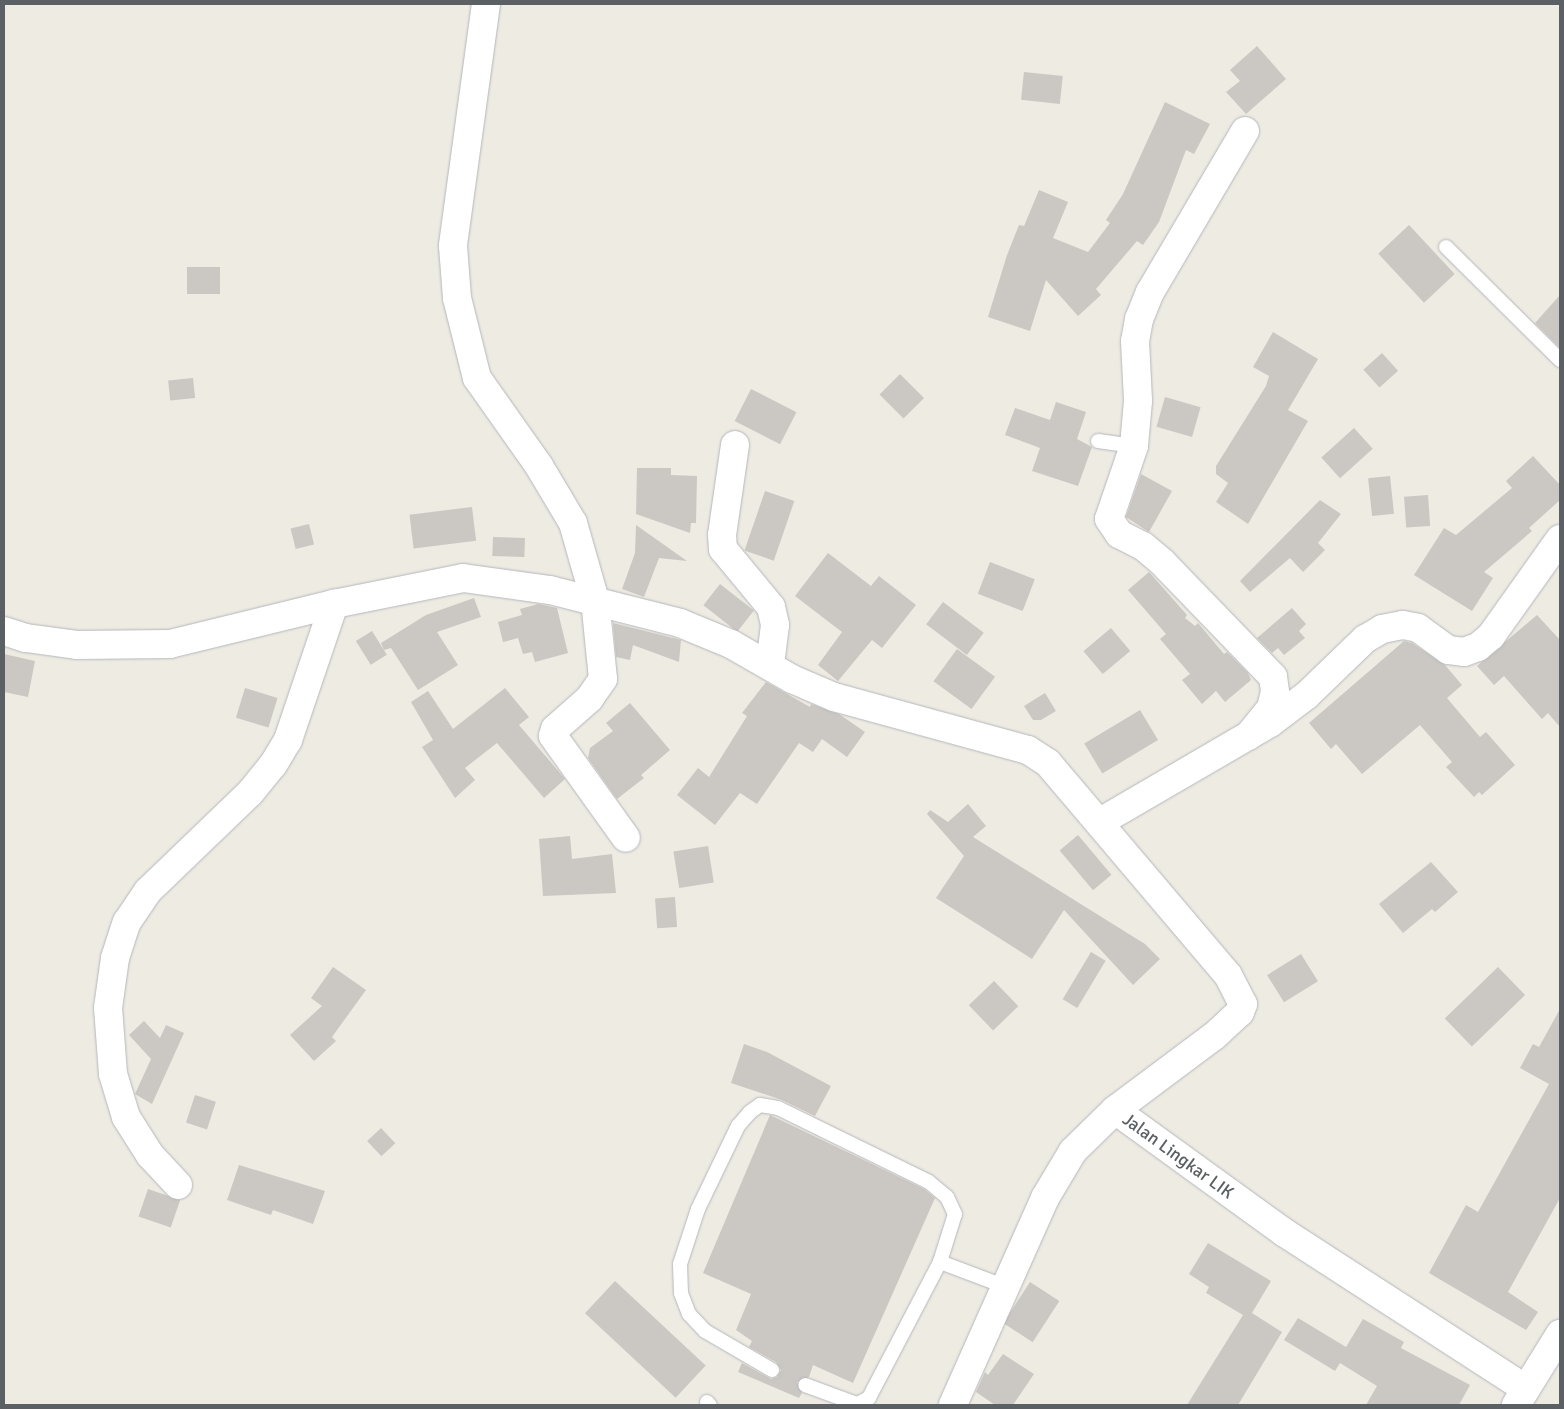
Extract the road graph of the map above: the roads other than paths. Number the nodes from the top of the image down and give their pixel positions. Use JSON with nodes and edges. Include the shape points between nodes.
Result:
{"nodes":[{"id":1,"x":486,"y":4,"type":"edge"},
{"id":2,"x":1245,"y":131,"type":"dead end"},
{"id":3,"x":1446,"y":247,"type":"dead end"},
{"id":4,"x":1560,"y":360,"type":"edge"},
{"id":5,"x":1098,"y":441,"type":"dead end"},
{"id":6,"x":735,"y":445,"type":"dead end"},
{"id":7,"x":1134,"y":446,"type":"junction"},
{"id":8,"x":1560,"y":539,"type":"edge"},
{"id":9,"x":595,"y":600,"type":"junction"},
{"id":10,"x":334,"y":604,"type":"junction"},
{"id":11,"x":4,"y":631,"type":"edge"},
{"id":12,"x":770,"y":665,"type":"junction"},
{"id":13,"x":1248,"y":736,"type":"junction"},
{"id":14,"x":1100,"y":822,"type":"junction"},
{"id":15,"x":626,"y":838,"type":"dead end"},
{"id":16,"x":1115,"y":1110,"type":"junction"},
{"id":17,"x":178,"y":1185,"type":"dead end"},
{"id":18,"x":940,"y":1262,"type":"junction"},
{"id":19,"x":1006,"y":1287,"type":"junction"},
{"id":20,"x":1560,"y":1334,"type":"edge"},
{"id":21,"x":772,"y":1370,"type":"dead end"},
{"id":22,"x":805,"y":1385,"type":"dead end"},
{"id":23,"x":1521,"y":1397,"type":"edge"},
{"id":24,"x":953,"y":1405,"type":"edge"}],
"edges":[{"from":1,"to":9,"type":"street","via":[[454,246],[457,298],[477,378],[540,466],[573,523]]},
{"from":2,"to":7,"type":"street","via":[[1150,292],[1139,319],[1134,341],[1138,402]]},
{"from":3,"to":4,"type":"lane"},
{"from":5,"to":7,"type":"lane"},
{"from":6,"to":12,"type":"street","via":[[722,535],[723,549],[771,607],[775,625]]},
{"from":7,"to":13,"type":"street","via":[[1109,519],[1112,527],[1162,562],[1273,677],[1275,692],[1271,708]]},
{"from":8,"to":13,"type":"street","via":[[1491,636],[1478,647],[1464,652],[1448,650],[1418,628],[1403,625],[1382,628],[1365,639],[1290,709]]},
{"from":9,"to":10,"type":"street","via":[[463,578]]},
{"from":9,"to":12,"type":"street","via":[[680,623]]},
{"from":9,"to":15,"type":"street","via":[[603,679],[590,700],[555,729],[553,736]]},
{"from":10,"to":11,"type":"street","via":[[170,644],[77,646]]},
{"from":10,"to":17,"type":"street","via":[[288,740],[278,757],[250,793],[148,890],[127,922],[115,958],[108,1008],[113,1074],[126,1116],[150,1155]]},
{"from":12,"to":14,"type":"street","via":[[834,698],[1028,750],[1048,763]]},
{"from":13,"to":14,"type":"street"},
{"from":14,"to":16,"type":"street","via":[[1228,974],[1243,1004],[1240,1012],[1214,1036]]},
{"from":16,"to":19,"type":"street","name":"Jalan Lingkar LIK","via":[[1068,1159],[1045,1198]]},
{"from":16,"to":23,"type":"street","name":"Jalan Lingkar LIK","via":[[1285,1234]]},
{"from":18,"to":19,"type":"lane"},
{"from":18,"to":21,"type":"lane","via":[[955,1214],[947,1197],[929,1182],[778,1108],[760,1105],[750,1112],[725,1149],[698,1209],[680,1264],[681,1293],[689,1314],[705,1331]]},
{"from":18,"to":22,"type":"lane","via":[[869,1398],[857,1404]]},
{"from":19,"to":24,"type":"street","name":"Jalan Lingkar LIK"},
{"from":20,"to":23,"type":"street"}]}
